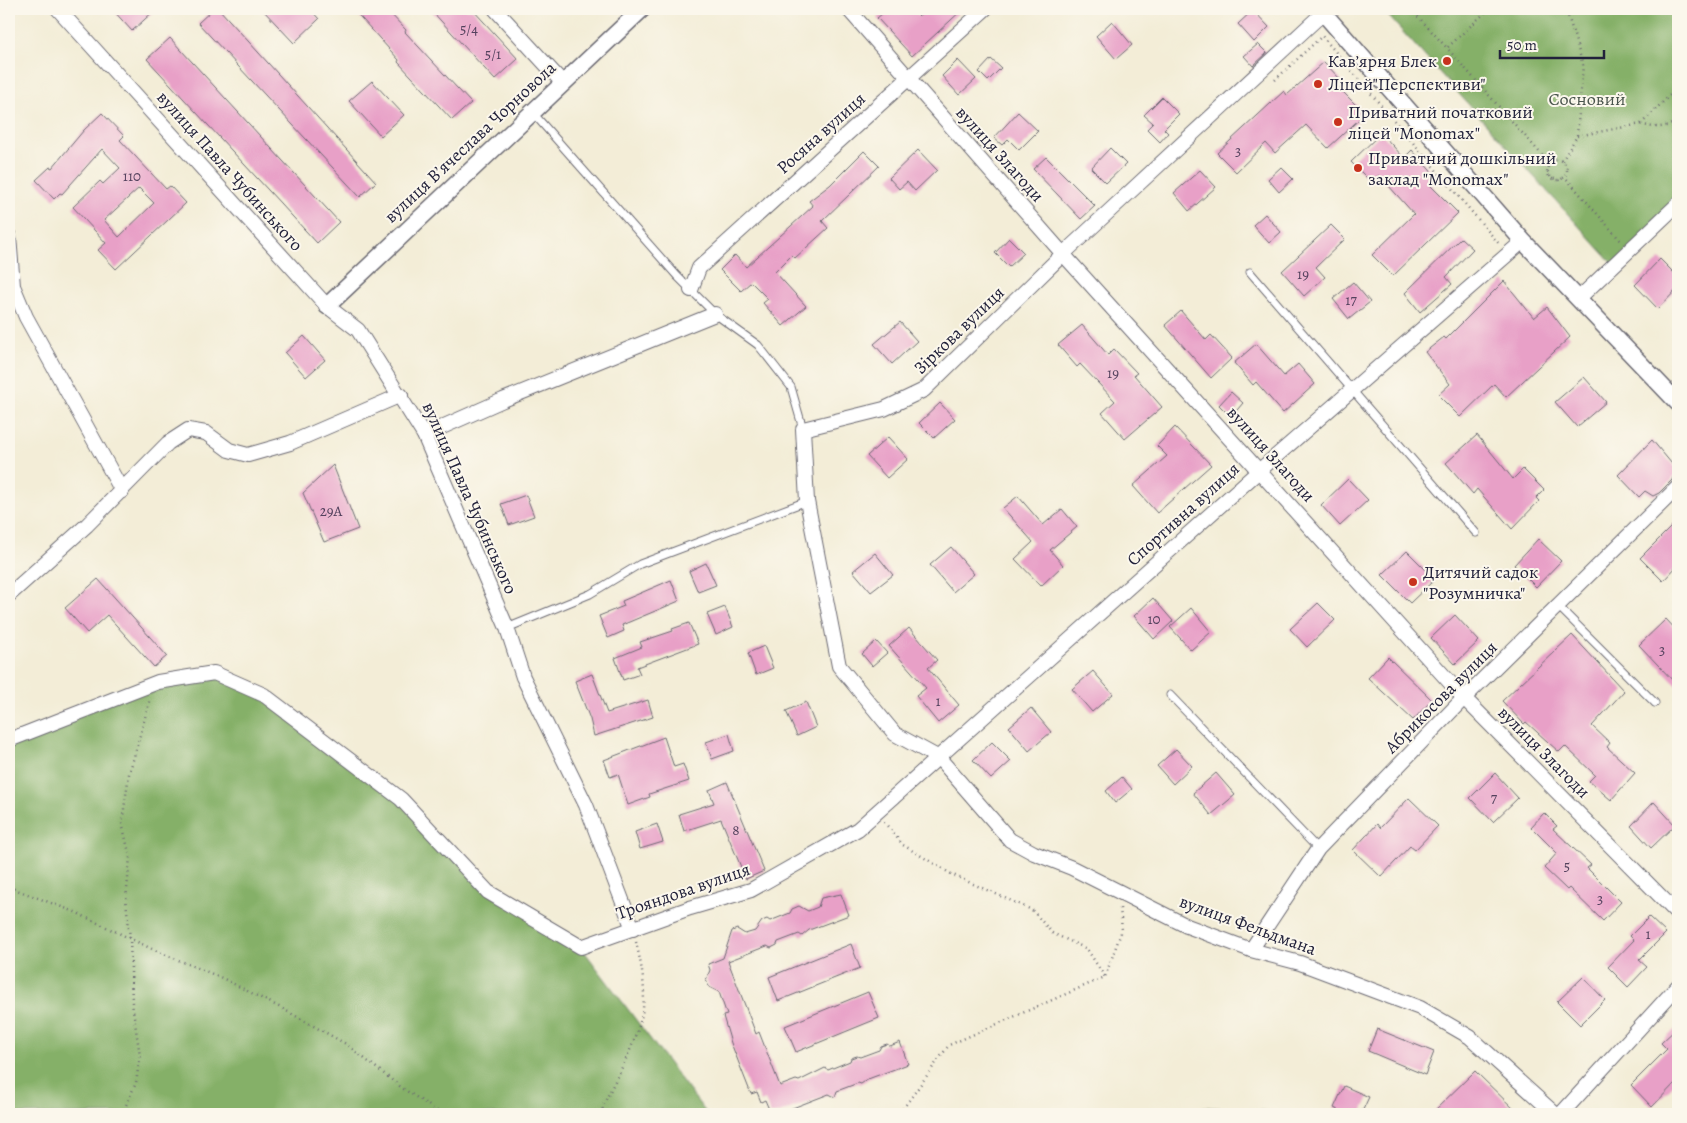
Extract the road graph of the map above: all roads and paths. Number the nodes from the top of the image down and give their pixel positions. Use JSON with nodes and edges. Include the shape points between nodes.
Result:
{"nodes":[{"id":1,"x":58,"y":9,"type":"edge"},
{"id":2,"x":495,"y":9,"type":"edge"},
{"id":3,"x":642,"y":9,"type":"edge"},
{"id":4,"x":848,"y":9,"type":"edge"},
{"id":5,"x":985,"y":9,"type":"edge"},
{"id":6,"x":1411,"y":9,"type":"edge"},
{"id":7,"x":1489,"y":9,"type":"edge"},
{"id":8,"x":1566,"y":9,"type":"edge"},
{"id":9,"x":1324,"y":10,"type":"edge"},
{"id":10,"x":1447,"y":48,"type":"junction"},
{"id":11,"x":908,"y":80,"type":"junction"},
{"id":12,"x":1275,"y":80,"type":"dead end"},
{"id":13,"x":562,"y":82,"type":"junction"},
{"id":14,"x":1678,"y":87,"type":"edge"},
{"id":15,"x":531,"y":111,"type":"junction"},
{"id":16,"x":1678,"y":121,"type":"edge"},
{"id":17,"x":1642,"y":124,"type":"junction"},
{"id":18,"x":1577,"y":136,"type":"junction"},
{"id":19,"x":1562,"y":161,"type":"junction"},
{"id":20,"x":1549,"y":163,"type":"junction"},
{"id":21,"x":1565,"y":177,"type":"junction"},
{"id":22,"x":1678,"y":204,"type":"edge"},
{"id":23,"x":9,"y":236,"type":"edge"},
{"id":24,"x":1523,"y":241,"type":"junction"},
{"id":25,"x":1630,"y":251,"type":"junction"},
{"id":26,"x":1063,"y":254,"type":"junction"},
{"id":27,"x":1508,"y":254,"type":"junction"},
{"id":28,"x":1250,"y":272,"type":"dead end"},
{"id":29,"x":11,"y":286,"type":"edge"},
{"id":30,"x":691,"y":290,"type":"junction"},
{"id":31,"x":1578,"y":299,"type":"junction"},
{"id":32,"x":327,"y":306,"type":"junction"},
{"id":33,"x":715,"y":314,"type":"junction"},
{"id":34,"x":1352,"y":390,"type":"junction"},
{"id":35,"x":401,"y":395,"type":"junction"},
{"id":36,"x":1678,"y":403,"type":"edge"},
{"id":37,"x":803,"y":429,"type":"junction"},
{"id":38,"x":424,"y":435,"type":"junction"},
{"id":39,"x":1260,"y":470,"type":"junction"},
{"id":40,"x":1678,"y":487,"type":"edge"},
{"id":41,"x":122,"y":491,"type":"junction"},
{"id":42,"x":807,"y":501,"type":"junction"},
{"id":43,"x":1476,"y":533,"type":"dead end"},
{"id":44,"x":9,"y":595,"type":"edge"},
{"id":45,"x":1558,"y":606,"type":"junction"},
{"id":46,"x":507,"y":628,"type":"junction"},
{"id":47,"x":158,"y":682,"type":"junction"},
{"id":48,"x":1170,"y":695,"type":"dead end"},
{"id":49,"x":1464,"y":698,"type":"junction"},
{"id":50,"x":1656,"y":703,"type":"dead end"},
{"id":51,"x":9,"y":740,"type":"edge"},
{"id":52,"x":939,"y":758,"type":"junction"},
{"id":53,"x":876,"y":813,"type":"junction"},
{"id":54,"x":1318,"y":849,"type":"junction"},
{"id":55,"x":9,"y":887,"type":"edge"},
{"id":56,"x":1120,"y":905,"type":"dead end"},
{"id":57,"x":1678,"y":914,"type":"edge"},
{"id":58,"x":633,"y":929,"type":"junction"},
{"id":59,"x":130,"y":938,"type":"junction"},
{"id":60,"x":1251,"y":950,"type":"junction"},
{"id":61,"x":1105,"y":977,"type":"junction"},
{"id":62,"x":1678,"y":986,"type":"edge"},
{"id":63,"x":900,"y":1113,"type":"dead end"},
{"id":64,"x":122,"y":1114,"type":"edge"},
{"id":65,"x":442,"y":1114,"type":"edge"},
{"id":66,"x":602,"y":1114,"type":"edge"},
{"id":67,"x":1555,"y":1114,"type":"edge"},
{"id":68,"x":1561,"y":1114,"type":"edge"}],
"edges":[{"from":1,"to":32,"type":"street","name":"вулиця Павла Чубинського"},
{"from":2,"to":13,"type":"street"},
{"from":3,"to":13,"type":"street","name":"вулиця Вʼячеслава Чорновола"},
{"from":4,"to":11,"type":"street","name":"вулиця Злагоди"},
{"from":5,"to":11,"type":"street","name":"Росяна вулиця"},
{"from":6,"to":10,"type":"path"},
{"from":7,"to":10,"type":"path"},
{"from":8,"to":18,"type":"path","via":[[1583,65]]},
{"from":9,"to":24,"type":"street"},
{"from":9,"to":26,"type":"street","name":"Зіркова вулиця"},
{"from":10,"to":20,"type":"path"},
{"from":11,"to":26,"type":"street","name":"вулиця Злагоди"},
{"from":11,"to":30,"type":"street","name":"Росяна вулиця","via":[[699,268]]},
{"from":12,"to":27,"type":"path","via":[[1322,36]]},
{"from":13,"to":15,"type":"street","name":"вулиця Вʼячеслава Чорновола"},
{"from":14,"to":17,"type":"path"},
{"from":15,"to":30,"type":"lane"},
{"from":15,"to":32,"type":"street","name":"вулиця Вʼячеслава Чорновола"},
{"from":16,"to":17,"type":"path","via":[[1663,128]]},
{"from":17,"to":18,"type":"path"},
{"from":18,"to":19,"type":"path"},
{"from":19,"to":20,"type":"path"},
{"from":19,"to":21,"type":"path","via":[[1568,168]]},
{"from":20,"to":21,"type":"path","via":[[1548,174],[1555,180]]},
{"from":21,"to":25,"type":"path"},
{"from":22,"to":25,"type":"street"},
{"from":23,"to":29,"type":"street"},
{"from":24,"to":27,"type":"street","name":"Спортивна вулиця"},
{"from":24,"to":31,"type":"street"},
{"from":25,"to":31,"type":"street"},
{"from":26,"to":37,"type":"street","name":"Зіркова вулиця","via":[[924,390],[884,409]]},
{"from":26,"to":39,"type":"street","name":"вулиця Злагоди"},
{"from":27,"to":34,"type":"street","name":"Спортивна вулиця"},
{"from":28,"to":34,"type":"lane"},
{"from":29,"to":41,"type":"street"},
{"from":30,"to":33,"type":"lane"},
{"from":31,"to":36,"type":"street"},
{"from":32,"to":35,"type":"street","name":"вулиця Павла Чубинського","via":[[358,330]]},
{"from":33,"to":37,"type":"lane","via":[[758,345],[791,387]]},
{"from":33,"to":38,"type":"street"},
{"from":34,"to":39,"type":"street","name":"Спортивна вулиця"},
{"from":34,"to":43,"type":"lane"},
{"from":35,"to":38,"type":"street","name":"вулиця Павла Чубинського"},
{"from":35,"to":41,"type":"street","via":[[290,443],[248,455],[229,450],[206,433],[188,430],[168,443]]},
{"from":37,"to":42,"type":"street"},
{"from":38,"to":46,"type":"street","name":"вулиця Павла Чубинського"},
{"from":39,"to":49,"type":"street","name":"вулиця Злагоди"},
{"from":39,"to":52,"type":"street","name":"Спортивна вулиця"},
{"from":40,"to":45,"type":"street","name":"Абрикосова вулиця"},
{"from":41,"to":44,"type":"street"},
{"from":42,"to":46,"type":"lane","via":[[640,564],[590,594]]},
{"from":42,"to":52,"type":"street","via":[[839,666],[895,734]]},
{"from":45,"to":49,"type":"street","name":"Абрикосова вулиця"},
{"from":45,"to":50,"type":"lane"},
{"from":46,"to":58,"type":"street","name":"вулиця Павла Чубинського","via":[[523,677],[586,805]]},
{"from":47,"to":51,"type":"street"},
{"from":47,"to":58,"type":"street","name":"Трояндова вулиця","via":[[214,673],[264,695],[402,800],[488,892],[581,947]]},
{"from":47,"to":59,"type":"path","via":[[147,707],[136,749],[122,823],[130,857],[126,901]]},
{"from":48,"to":54,"type":"lane"},
{"from":49,"to":54,"type":"street","name":"Абрикосова вулиця"},
{"from":49,"to":57,"type":"street","name":"вулиця Злагоди"},
{"from":52,"to":53,"type":"street","name":"Трояндова вулиця"},
{"from":52,"to":60,"type":"street","name":"вулиця Фельдмана","via":[[1010,840],[1187,926]]},
{"from":53,"to":58,"type":"street","name":"Трояндова вулиця","via":[[858,829],[751,890]]},
{"from":53,"to":61,"type":"path","via":[[903,845],[953,875],[1032,910],[1052,933],[1088,949]]},
{"from":54,"to":60,"type":"street","name":"Абрикосова вулиця"},
{"from":55,"to":59,"type":"path","via":[[75,912]]},
{"from":56,"to":61,"type":"path","via":[[1122,930]]},
{"from":58,"to":66,"type":"path","via":[[644,983],[643,1008],[638,1029],[602,1106]]},
{"from":59,"to":64,"type":"path","via":[[132,1003],[140,1056],[136,1083]]},
{"from":59,"to":65,"type":"path","via":[[222,978],[346,1044],[402,1088]]},
{"from":60,"to":67,"type":"street","name":"вулиця Фельдмана","via":[[1300,963],[1420,1008],[1470,1037]]},
{"from":61,"to":63,"type":"path","via":[[949,1045]]},
{"from":62,"to":68,"type":"street"}]}
